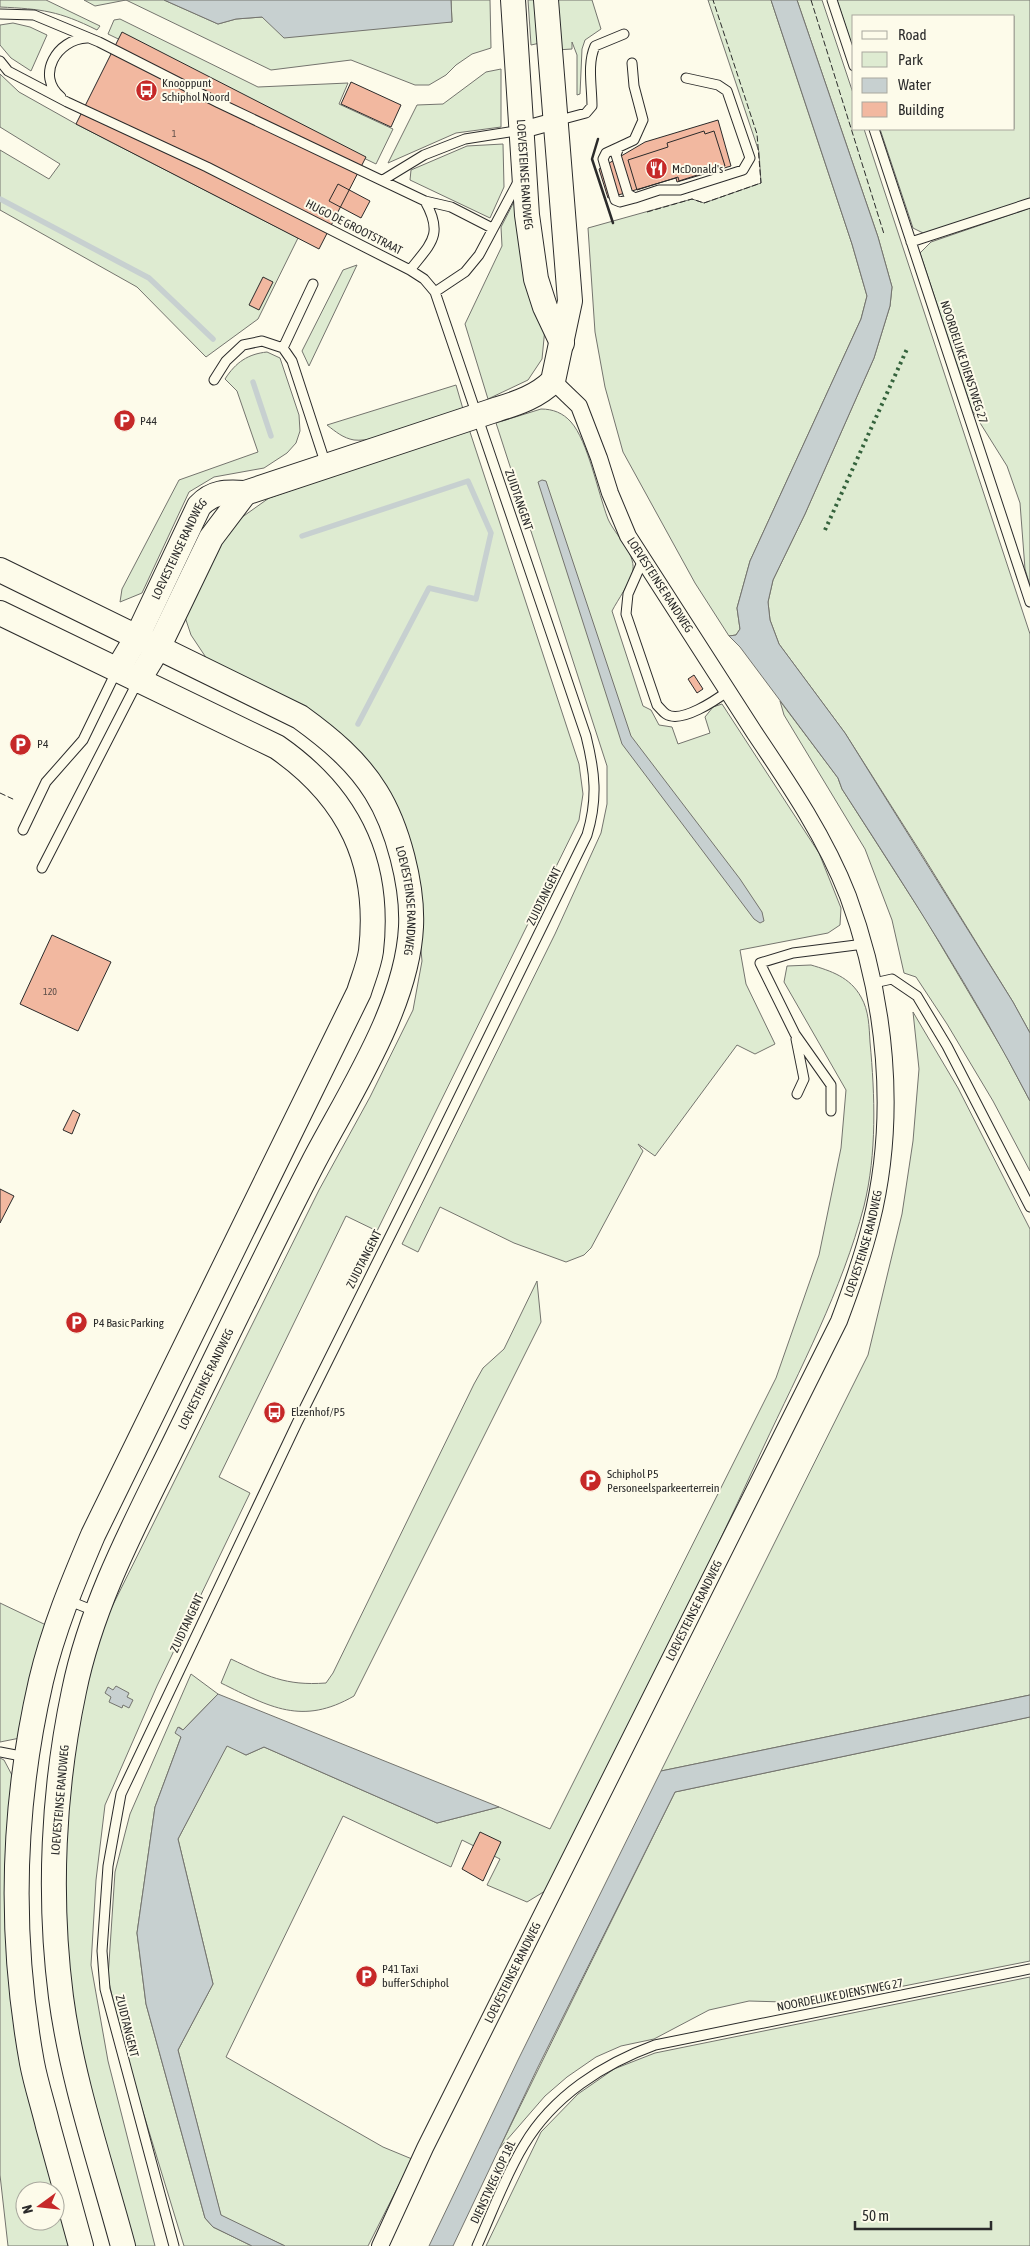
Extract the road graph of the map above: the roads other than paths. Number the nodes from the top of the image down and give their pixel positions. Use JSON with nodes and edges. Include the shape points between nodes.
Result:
{"nodes":[{"id":1,"x":512,"y":0,"type":"edge"},
{"id":2,"x":546,"y":0,"type":"edge"},
{"id":3,"x":832,"y":0,"type":"edge"},
{"id":4,"x":0,"y":14,"type":"edge"},
{"id":5,"x":624,"y":34,"type":"dead end"},
{"id":6,"x":90,"y":38,"type":"junction"},
{"id":7,"x":852,"y":60,"type":"edge"},
{"id":8,"x":0,"y":61,"type":"edge"},
{"id":9,"x":632,"y":63,"type":"dead end"},
{"id":10,"x":686,"y":78,"type":"dead end"},
{"id":11,"x":67,"y":102,"type":"junction"},
{"id":12,"x":555,"y":121,"type":"junction"},
{"id":13,"x":522,"y":130,"type":"junction"},
{"id":14,"x":874,"y":130,"type":"edge"},
{"id":15,"x":619,"y":147,"type":"junction"},
{"id":16,"x":525,"y":169,"type":"junction"},
{"id":17,"x":383,"y":180,"type":"junction"},
{"id":18,"x":635,"y":198,"type":"junction"},
{"id":19,"x":425,"y":201,"type":"junction"},
{"id":20,"x":1030,"y":203,"type":"edge"},
{"id":21,"x":492,"y":228,"type":"junction"},
{"id":22,"x":912,"y":242,"type":"junction"},
{"id":23,"x":410,"y":270,"type":"junction"},
{"id":24,"x":313,"y":284,"type":"dead end"},
{"id":25,"x":435,"y":292,"type":"junction"},
{"id":26,"x":562,"y":343,"type":"junction"},
{"id":27,"x":283,"y":348,"type":"junction"},
{"id":28,"x":214,"y":380,"type":"dead end"},
{"id":29,"x":552,"y":381,"type":"junction"},
{"id":30,"x":478,"y":416,"type":"junction"},
{"id":31,"x":326,"y":465,"type":"junction"},
{"id":32,"x":245,"y":493,"type":"junction"},
{"id":33,"x":643,"y":560,"type":"junction"},
{"id":34,"x":0,"y":570,"type":"edge"},
{"id":35,"x":1030,"y":602,"type":"edge"},
{"id":36,"x":0,"y":613,"type":"edge"},
{"id":37,"x":137,"y":637,"type":"junction"},
{"id":38,"x":158,"y":648,"type":"junction"},
{"id":39,"x":118,"y":669,"type":"junction"},
{"id":40,"x":138,"y":681,"type":"junction"},
{"id":41,"x":728,"y":691,"type":"junction"},
{"id":42,"x":23,"y":830,"type":"dead end"},
{"id":43,"x":42,"y":868,"type":"dead end"},
{"id":44,"x":864,"y":944,"type":"junction"},
{"id":45,"x":874,"y":983,"type":"junction"},
{"id":46,"x":796,"y":1034,"type":"junction"},
{"id":47,"x":797,"y":1094,"type":"dead end"},
{"id":48,"x":831,"y":1111,"type":"dead end"},
{"id":49,"x":1030,"y":1208,"type":"edge"},
{"id":50,"x":66,"y":1600,"type":"junction"},
{"id":51,"x":97,"y":1612,"type":"junction"},
{"id":52,"x":0,"y":1752,"type":"edge"},
{"id":53,"x":26,"y":1757,"type":"junction"},
{"id":54,"x":1030,"y":1969,"type":"edge"},
{"id":55,"x":655,"y":2045,"type":"joint"},
{"id":56,"x":81,"y":2246,"type":"edge"},
{"id":57,"x":123,"y":2246,"type":"edge"},
{"id":58,"x":174,"y":2246,"type":"edge"},
{"id":59,"x":380,"y":2246,"type":"edge"},
{"id":60,"x":477,"y":2246,"type":"edge"}],
"edges":[{"from":1,"to":13,"type":"street","name":"LOEVESTEINSE RANDWEG"},
{"from":2,"to":12,"type":"street"},
{"from":3,"to":7,"type":"lane"},
{"from":4,"to":6,"type":"lane","via":[[34,15]]},
{"from":5,"to":12,"type":"lane","via":[[595,46],[591,60],[592,106],[586,113]]},
{"from":6,"to":11,"type":"lane","name":"HUGO DE GROOTSTRAAT","via":[[78,38],[67,43],[52,61],[52,85]]},
{"from":6,"to":17,"type":"lane"},
{"from":8,"to":11,"type":"lane","name":"HUGO DE GROOTSTRAAT","via":[[8,71]]},
{"from":9,"to":15,"type":"lane","via":[[643,120],[634,140]]},
{"from":10,"to":18,"type":"lane","via":[[718,85],[727,91],[750,158],[743,170],[680,190],[660,190]]},
{"from":11,"to":23,"type":"lane","name":"HUGO DE GROOTSTRAAT","via":[[207,166]]},
{"from":12,"to":13,"type":"street"},
{"from":12,"to":26,"type":"street","via":[[570,301]]},
{"from":13,"to":16,"type":"street","name":"LOEVESTEINSE RANDWEG"},
{"from":13,"to":17,"type":"lane","via":[[465,139],[424,155]]},
{"from":14,"to":22,"type":"lane","name":"NOORDELIJKE DIENSTWEG 27"},
{"from":15,"to":18,"type":"lane","via":[[616,155],[628,194]]},
{"from":15,"to":18,"type":"lane","via":[[606,153],[603,159],[615,200]]},
{"from":16,"to":21,"type":"lane"},
{"from":16,"to":26,"type":"street","name":"LOEVESTEINSE RANDWEG","via":[[527,215],[536,279]]},
{"from":17,"to":19,"type":"lane"},
{"from":19,"to":21,"type":"lane","via":[[451,207]]},
{"from":19,"to":23,"type":"lane","name":"HUGO DE GROOTSTRAAT","via":[[434,217],[435,233],[430,247]]},
{"from":20,"to":22,"type":"lane"},
{"from":21,"to":25,"type":"lane","via":[[479,254],[465,272]]},
{"from":22,"to":35,"type":"lane","name":"NOORDELIJKE DIENSTWEG 27"},
{"from":23,"to":25,"type":"lane","name":"ZUIDTANGENT"},
{"from":24,"to":27,"type":"lane"},
{"from":25,"to":30,"type":"lane","name":"ZUIDTANGENT"},
{"from":26,"to":29,"type":"street"},
{"from":27,"to":28,"type":"lane","via":[[262,341],[242,345]]},
{"from":27,"to":31,"type":"lane","via":[[292,361]]},
{"from":29,"to":30,"type":"street","name":"LOEVESTEINSE RANDWEG","via":[[522,401]]},
{"from":29,"to":33,"type":"street","name":"LOEVESTEINSE RANDWEG","via":[[579,406],[610,493],[628,536]]},
{"from":30,"to":31,"type":"street","name":"LOEVESTEINSE RANDWEG"},
{"from":30,"to":58,"type":"lane","name":"ZUIDTANGENT","via":[[586,736],[594,766],[595,811],[575,860],[305,1407],[121,1794],[108,1866],[102,1951],[105,1989]]},
{"from":31,"to":32,"type":"street","name":"LOEVESTEINSE RANDWEG"},
{"from":32,"to":37,"type":"street","name":"LOEVESTEINSE RANDWEG","via":[[220,492],[199,506]]},
{"from":32,"to":38,"type":"street","name":"LOEVESTEINSE RANDWEG","via":[[211,538]]},
{"from":33,"to":41,"type":"street","name":"LOEVESTEINSE RANDWEG"},
{"from":33,"to":41,"type":"lane","via":[[628,594],[626,614],[657,705],[666,715],[676,718],[708,705]]},
{"from":34,"to":37,"type":"street","name":"LOEVESTEINSE RANDWEG"},
{"from":36,"to":39,"type":"street"},
{"from":37,"to":38,"type":"street","name":"LOEVESTEINSE RANDWEG"},
{"from":37,"to":39,"type":"street","name":"LOEVESTEINSE RANDWEG"},
{"from":38,"to":40,"type":"street","name":"LOEVESTEINSE RANDWEG"},
{"from":38,"to":51,"type":"street","name":"LOEVESTEINSE RANDWEG","via":[[300,717],[342,749],[377,793],[397,838],[408,884],[411,928],[392,1011],[275,1238],[128,1538]]},
{"from":39,"to":40,"type":"street"},
{"from":39,"to":42,"type":"lane","via":[[83,740],[46,782]]},
{"from":40,"to":43,"type":"lane"},
{"from":40,"to":50,"type":"street","via":[[277,747],[296,760],[334,798],[356,835],[368,871],[373,910],[371,953],[359,992],[345,1022],[129,1456]]},
{"from":41,"to":44,"type":"street","name":"LOEVESTEINSE RANDWEG","via":[[802,804],[833,862]]},
{"from":44,"to":45,"type":"street","name":"LOEVESTEINSE RANDWEG"},
{"from":44,"to":46,"type":"lane","via":[[793,953],[760,963]]},
{"from":45,"to":49,"type":"lane","via":[[892,979],[917,996],[947,1046]]},
{"from":45,"to":59,"type":"street","name":"LOEVESTEINSE RANDWEG","via":[[885,1082],[880,1170],[872,1221],[839,1321],[434,2130]]},
{"from":46,"to":47,"type":"lane","via":[[804,1079]]},
{"from":46,"to":48,"type":"lane","via":[[831,1085]]},
{"from":50,"to":51,"type":"lane"},
{"from":50,"to":53,"type":"street","via":[[41,1679]]},
{"from":51,"to":57,"type":"street","name":"LOEVESTEINSE RANDWEG","via":[[74,1688],[61,1763],[55,1845],[55,1926],[61,1998],[74,2068]]},
{"from":52,"to":53,"type":"lane"},
{"from":53,"to":56,"type":"street","via":[[16,1893],[20,1988],[32,2066]]},
{"from":54,"to":55,"type":"lane","name":"NOORDELIJKE DIENSTWEG 27"},
{"from":55,"to":60,"type":"lane","name":"DIENSTWEG KOP 18L","via":[[625,2056],[588,2077],[547,2113],[524,2145]]}]}
